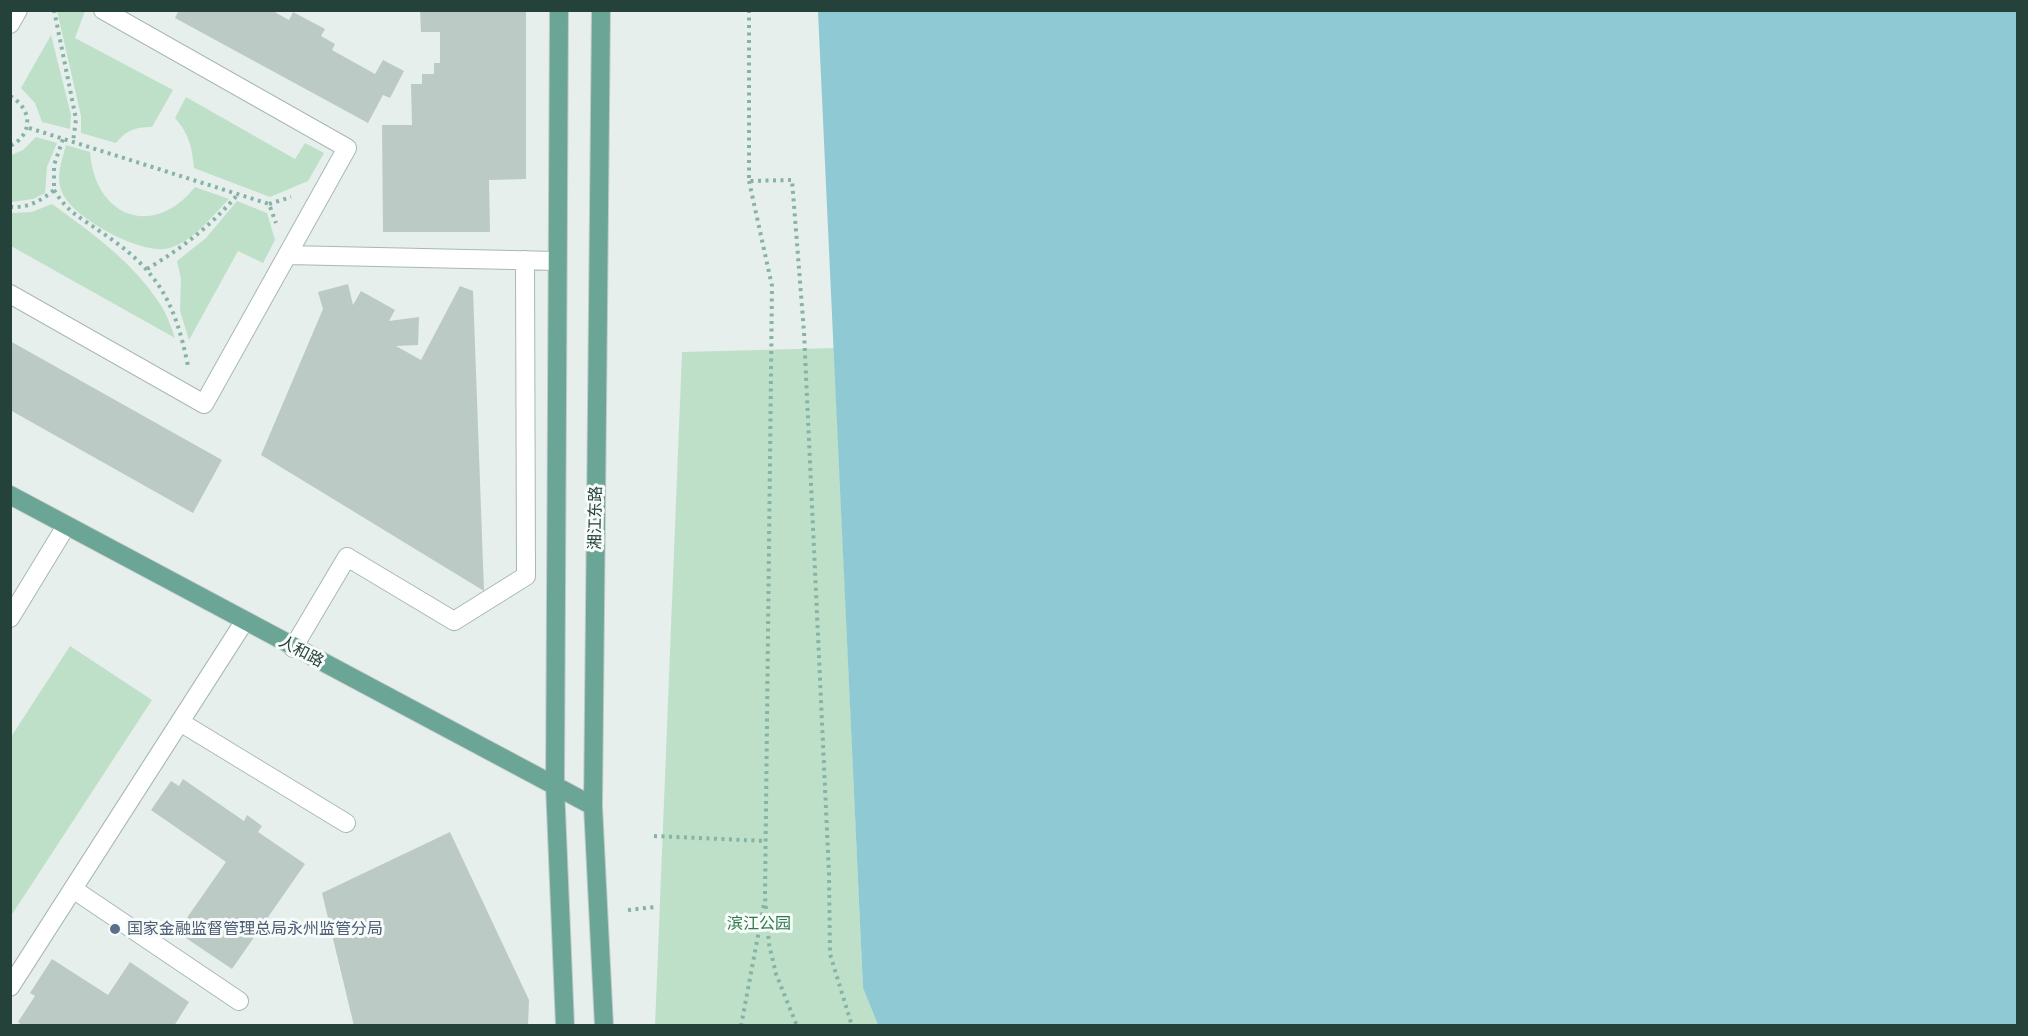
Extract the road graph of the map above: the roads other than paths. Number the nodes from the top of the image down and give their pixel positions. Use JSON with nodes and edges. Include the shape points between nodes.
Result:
{"nodes":[{"id":1,"x":18,"y":10,"type":"edge"},
{"id":2,"x":103,"y":10,"type":"edge"},
{"id":3,"x":559,"y":10,"type":"edge"},
{"id":4,"x":601,"y":10,"type":"edge"},
{"id":5,"x":10,"y":24,"type":"edge"},
{"id":6,"x":288,"y":255,"type":"junction"},
{"id":7,"x":525,"y":260,"type":"junction"},
{"id":8,"x":557,"y":261,"type":"junction"},
{"id":9,"x":10,"y":294,"type":"edge"},
{"id":10,"x":10,"y":495,"type":"edge"},
{"id":11,"x":66,"y":526,"type":"junction"},
{"id":12,"x":10,"y":618,"type":"edge"},
{"id":13,"x":244,"y":622,"type":"junction"},
{"id":14,"x":293,"y":648,"type":"junction"},
{"id":15,"x":180,"y":722,"type":"junction"},
{"id":16,"x":555,"y":786,"type":"junction"},
{"id":17,"x":593,"y":806,"type":"junction"},
{"id":18,"x":346,"y":823,"type":"dead end"},
{"id":19,"x":73,"y":889,"type":"junction"},
{"id":20,"x":10,"y":987,"type":"edge"},
{"id":21,"x":239,"y":1000,"type":"dead end"},
{"id":22,"x":565,"y":1026,"type":"edge"},
{"id":23,"x":604,"y":1026,"type":"edge"}],
"edges":[{"from":1,"to":5,"type":"street"},
{"from":2,"to":6,"type":"street","via":[[347,148]]},
{"from":3,"to":8,"type":"main road"},
{"from":4,"to":17,"type":"main road","name":"湘江东路"},
{"from":6,"to":7,"type":"street"},
{"from":6,"to":9,"type":"street","via":[[204,404]]},
{"from":7,"to":8,"type":"street"},
{"from":7,"to":14,"type":"street","via":[[526,576],[454,621],[347,557]]},
{"from":8,"to":16,"type":"main road"},
{"from":10,"to":11,"type":"main road","name":"人和路"},
{"from":11,"to":12,"type":"street"},
{"from":11,"to":13,"type":"main road","name":"人和路"},
{"from":13,"to":14,"type":"main road","name":"人和路"},
{"from":13,"to":15,"type":"street"},
{"from":14,"to":16,"type":"main road","name":"人和路"},
{"from":15,"to":18,"type":"street"},
{"from":15,"to":19,"type":"street"},
{"from":16,"to":17,"type":"main road","name":"人和路"},
{"from":16,"to":22,"type":"main road"},
{"from":17,"to":23,"type":"main road","name":"湘江东路"},
{"from":19,"to":20,"type":"street"},
{"from":19,"to":21,"type":"street"}]}
